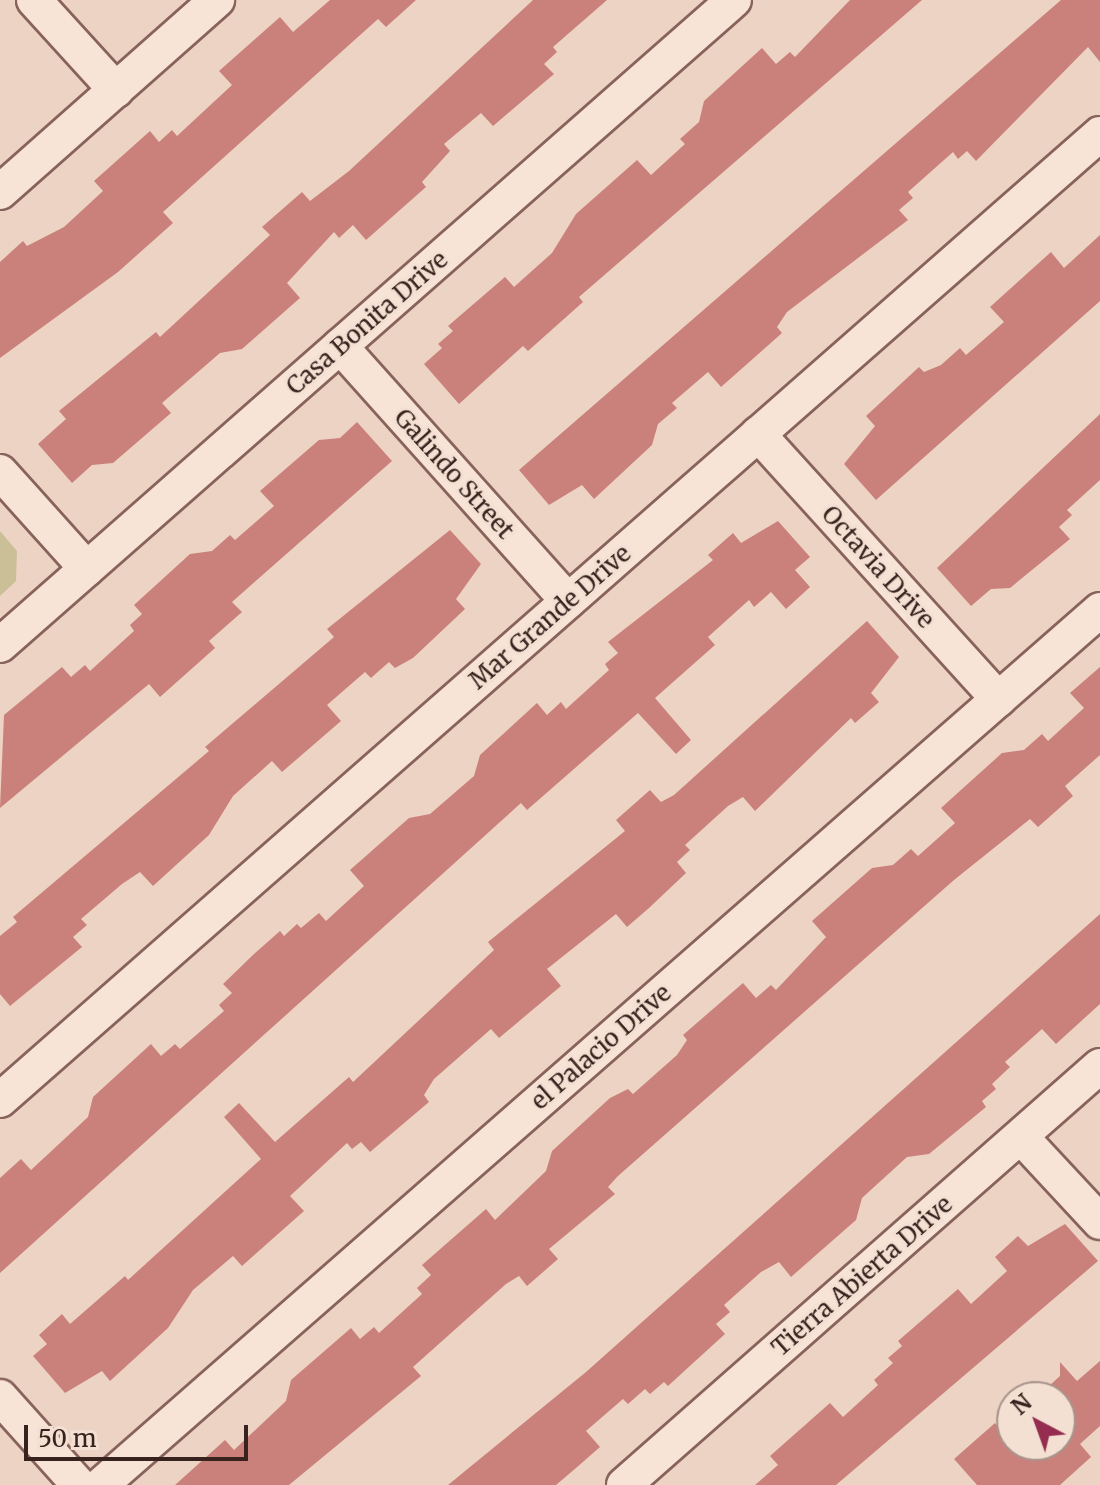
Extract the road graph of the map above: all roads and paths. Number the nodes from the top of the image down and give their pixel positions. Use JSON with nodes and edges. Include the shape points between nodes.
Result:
{"nodes":[{"id":1,"x":34,"y":0,"type":"edge"},
{"id":2,"x":217,"y":0,"type":"edge"},
{"id":3,"x":734,"y":0,"type":"edge"},
{"id":4,"x":116,"y":90,"type":"junction"},
{"id":5,"x":1100,"y":134,"type":"edge"},
{"id":6,"x":0,"y":192,"type":"edge"},
{"id":7,"x":340,"y":346,"type":"junction"},
{"id":8,"x":758,"y":434,"type":"junction"},
{"id":9,"x":0,"y":472,"type":"edge"},
{"id":10,"x":87,"y":569,"type":"junction"},
{"id":11,"x":568,"y":601,"type":"junction"},
{"id":12,"x":1100,"y":610,"type":"edge"},
{"id":13,"x":0,"y":645,"type":"edge"},
{"id":14,"x":998,"y":699,"type":"junction"},
{"id":15,"x":1100,"y":1066,"type":"edge"},
{"id":16,"x":0,"y":1100,"type":"edge"},
{"id":17,"x":1021,"y":1137,"type":"junction"},
{"id":18,"x":1100,"y":1222,"type":"edge"},
{"id":19,"x":0,"y":1397,"type":"edge"},
{"id":20,"x":79,"y":1485,"type":"edge"},
{"id":21,"x":101,"y":1485,"type":"edge"},
{"id":22,"x":624,"y":1485,"type":"edge"}],
"edges":[{"from":1,"to":4,"type":"street"},
{"from":2,"to":4,"type":"street"},
{"from":3,"to":7,"type":"street","name":"Casa Bonita Drive"},
{"from":4,"to":6,"type":"street"},
{"from":5,"to":8,"type":"street","name":"Mar Grande Drive"},
{"from":7,"to":10,"type":"street","name":"Casa Bonita Drive"},
{"from":7,"to":11,"type":"street","name":"Galindo Street"},
{"from":8,"to":11,"type":"street","name":"Mar Grande Drive"},
{"from":8,"to":14,"type":"street","name":"Octavia Drive"},
{"from":9,"to":10,"type":"street"},
{"from":10,"to":13,"type":"street","name":"Casa Bonita Drive"},
{"from":11,"to":16,"type":"street","name":"Mar Grande Drive"},
{"from":12,"to":14,"type":"street","name":"el Palacio Drive"},
{"from":14,"to":21,"type":"street","name":"el Palacio Drive"},
{"from":15,"to":17,"type":"street","name":"Tierra Abierta Drive"},
{"from":17,"to":18,"type":"street"},
{"from":17,"to":22,"type":"street","name":"Tierra Abierta Drive"},
{"from":19,"to":20,"type":"street"}]}
